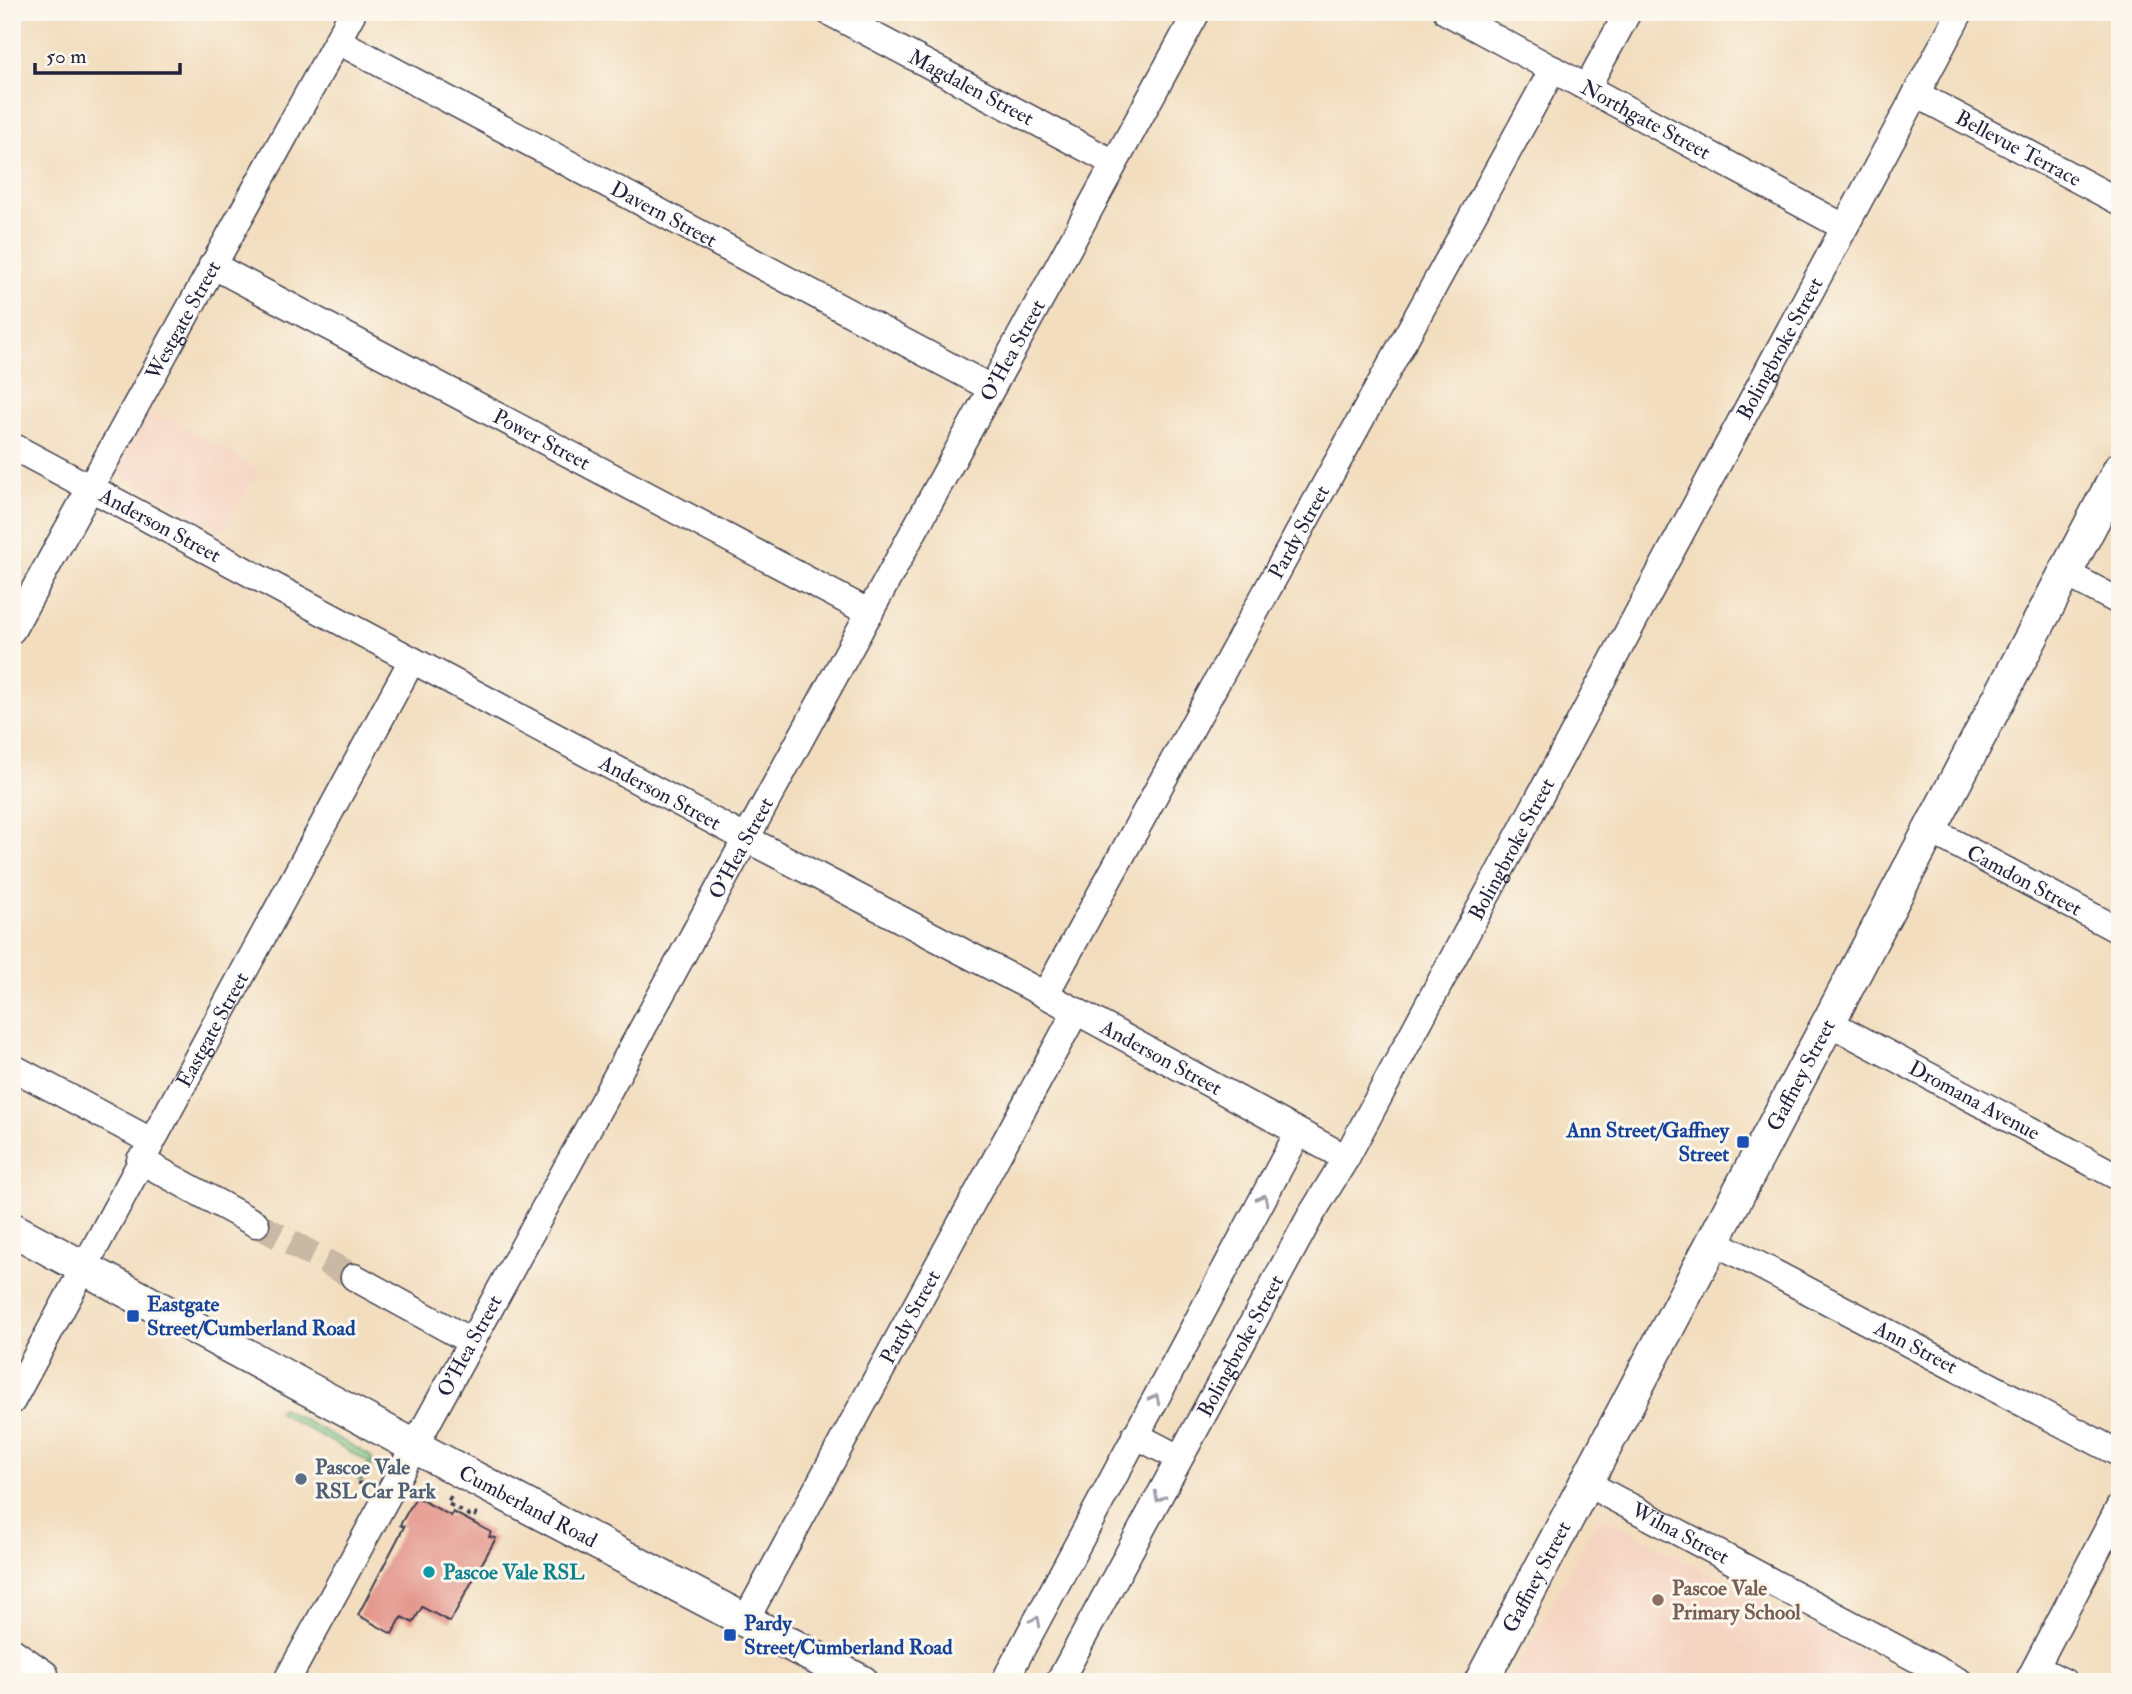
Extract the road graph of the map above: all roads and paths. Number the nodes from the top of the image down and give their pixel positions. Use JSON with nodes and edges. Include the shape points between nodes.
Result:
{"nodes":[{"id":1,"x":352,"y":12,"type":"edge"},
{"id":2,"x":829,"y":12,"type":"edge"},
{"id":3,"x":1197,"y":12,"type":"edge"},
{"id":4,"x":1447,"y":12,"type":"edge"},
{"id":5,"x":1628,"y":12,"type":"edge"},
{"id":6,"x":1960,"y":12,"type":"edge"},
{"id":7,"x":338,"y":41,"type":"junction"},
{"id":8,"x":1553,"y":69,"type":"junction"},
{"id":9,"x":1587,"y":87,"type":"junction"},
{"id":10,"x":1916,"y":94,"type":"junction"},
{"id":11,"x":1114,"y":163,"type":"junction"},
{"id":12,"x":2120,"y":202,"type":"edge"},
{"id":13,"x":1844,"y":227,"type":"junction"},
{"id":14,"x":212,"y":265,"type":"junction"},
{"id":15,"x":991,"y":388,"type":"junction"},
{"id":16,"x":12,"y":446,"type":"edge"},
{"id":17,"x":2120,"y":468,"type":"edge"},
{"id":18,"x":90,"y":488,"type":"junction"},
{"id":19,"x":2065,"y":573,"type":"junction"},
{"id":20,"x":2120,"y":602,"type":"edge"},
{"id":21,"x":870,"y":613,"type":"junction"},
{"id":22,"x":12,"y":630,"type":"edge"},
{"id":23,"x":412,"y":660,"type":"junction"},
{"id":24,"x":1930,"y":830,"type":"junction"},
{"id":25,"x":747,"y":839,"type":"junction"},
{"id":26,"x":2120,"y":931,"type":"edge"},
{"id":27,"x":1045,"y":995,"type":"junction"},
{"id":28,"x":1076,"y":1011,"type":"junction"},
{"id":29,"x":1828,"y":1022,"type":"junction"},
{"id":30,"x":12,"y":1068,"type":"edge"},
{"id":31,"x":1298,"y":1133,"type":"junction"},
{"id":32,"x":145,"y":1151,"type":"junction"},
{"id":33,"x":1346,"y":1158,"type":"junction"},
{"id":34,"x":2120,"y":1178,"type":"edge"},
{"id":35,"x":256,"y":1224,"type":"tunnel mouth"},
{"id":36,"x":12,"y":1230,"type":"edge"},
{"id":37,"x":1713,"y":1241,"type":"junction"},
{"id":38,"x":83,"y":1267,"type":"junction"},
{"id":39,"x":354,"y":1277,"type":"tunnel mouth"},
{"id":40,"x":472,"y":1342,"type":"junction"},
{"id":41,"x":12,"y":1401,"type":"edge"},
{"id":42,"x":1135,"y":1435,"type":"junction"},
{"id":43,"x":415,"y":1446,"type":"junction"},
{"id":44,"x":2120,"y":1454,"type":"edge"},
{"id":45,"x":1179,"y":1458,"type":"junction"},
{"id":46,"x":1586,"y":1482,"type":"junction"},
{"id":47,"x":358,"y":1483,"type":"dead end"},
{"id":48,"x":364,"y":1484,"type":"dead end"},
{"id":49,"x":451,"y":1496,"type":"dead end"},
{"id":50,"x":2120,"y":1506,"type":"edge"},
{"id":51,"x":478,"y":1511,"type":"dead end"},
{"id":52,"x":745,"y":1621,"type":"junction"},
{"id":53,"x":12,"y":1651,"type":"edge"},
{"id":54,"x":45,"y":1674,"type":"dead end"},
{"id":55,"x":2032,"y":1675,"type":"edge"},
{"id":56,"x":286,"y":1682,"type":"edge"},
{"id":57,"x":862,"y":1682,"type":"edge"},
{"id":58,"x":1004,"y":1682,"type":"edge"},
{"id":59,"x":1059,"y":1682,"type":"edge"},
{"id":60,"x":1481,"y":1682,"type":"edge"},
{"id":61,"x":1961,"y":1682,"type":"edge"},
{"id":62,"x":2064,"y":1682,"type":"edge"}],
"edges":[{"from":1,"to":7,"type":"street","name":"Westgate Street"},
{"from":2,"to":11,"type":"street","name":"Magdalen Street"},
{"from":3,"to":11,"type":"street","name":"O'Hea Street"},
{"from":4,"to":8,"type":"street","name":"Northgate Street"},
{"from":5,"to":9,"type":"street"},
{"from":6,"to":10,"type":"street","name":"Bolingbroke Street"},
{"from":7,"to":14,"type":"street","name":"Westgate Street"},
{"from":7,"to":15,"type":"street","name":"Davern Street"},
{"from":8,"to":9,"type":"street","name":"Northgate Street"},
{"from":8,"to":27,"type":"street","name":"Pardy Street"},
{"from":9,"to":13,"type":"street","name":"Northgate Street"},
{"from":10,"to":12,"type":"street","name":"Bellevue Terrace"},
{"from":10,"to":13,"type":"street","name":"Bolingbroke Street"},
{"from":11,"to":15,"type":"street","name":"O'Hea Street"},
{"from":13,"to":33,"type":"street","name":"Bolingbroke Street"},
{"from":14,"to":18,"type":"street","name":"Westgate Street"},
{"from":14,"to":21,"type":"street","name":"Power Street"},
{"from":15,"to":21,"type":"street","name":"O'Hea Street"},
{"from":16,"to":18,"type":"street","name":"Anderson Street"},
{"from":17,"to":19,"type":"main road","name":"Gaffney Street"},
{"from":18,"to":22,"type":"street","name":"Westgate Street"},
{"from":18,"to":23,"type":"street","name":"Anderson Street"},
{"from":19,"to":20,"type":"street"},
{"from":19,"to":24,"type":"main road","name":"Gaffney Street"},
{"from":21,"to":25,"type":"street","name":"O'Hea Street"},
{"from":23,"to":25,"type":"street","name":"Anderson Street"},
{"from":23,"to":32,"type":"street","name":"Eastgate Street"},
{"from":24,"to":26,"type":"street","name":"Camdon Street"},
{"from":24,"to":29,"type":"main road","name":"Gaffney Street"},
{"from":25,"to":27,"type":"street","name":"Anderson Street"},
{"from":25,"to":40,"type":"street","name":"O'Hea Street"},
{"from":27,"to":28,"type":"street","name":"Anderson Street"},
{"from":28,"to":31,"type":"street","name":"Anderson Street"},
{"from":28,"to":52,"type":"street","name":"Pardy Street"},
{"from":29,"to":34,"type":"street","name":"Dromana Avenue"},
{"from":29,"to":37,"type":"main road","name":"Gaffney Street"},
{"from":30,"to":32,"type":"street"},
{"from":31,"to":33,"type":"street","name":"Anderson Street"},
{"from":42,"to":31,"type":"street","one_way":true},
{"from":32,"to":35,"type":"street"},
{"from":32,"to":38,"type":"street","name":"Eastgate Street"},
{"from":33,"to":45,"type":"street","name":"Bolingbroke Street"},
{"from":36,"to":38,"type":"main road","name":"Cumberland Road"},
{"from":37,"to":44,"type":"street","name":"Ann Street"},
{"from":37,"to":46,"type":"main road","name":"Gaffney Street"},
{"from":38,"to":41,"type":"street","name":"Eastgate Street"},
{"from":38,"to":43,"type":"main road","name":"Cumberland Road"},
{"from":39,"to":40,"type":"street"},
{"from":40,"to":43,"type":"street","name":"O'Hea Street"},
{"from":42,"to":45,"type":"street"},
{"from":58,"to":42,"type":"street","one_way":true},
{"from":43,"to":52,"type":"main road","name":"Cumberland Road"},
{"from":43,"to":56,"type":"street","name":"O'Hea Street"},
{"from":45,"to":59,"type":"street","name":"Bolingbroke Street","one_way":true},
{"from":46,"to":60,"type":"main road","name":"Gaffney Street"},
{"from":46,"to":61,"type":"street","name":"Wilna Street"},
{"from":47,"to":48,"type":"path"},
{"from":49,"to":51,"type":"path","via":[[447,1503],[464,1515],[474,1518]]},
{"from":50,"to":55,"type":"street"},
{"from":52,"to":57,"type":"main road","name":"Cumberland Road"},
{"from":53,"to":54,"type":"street"},
{"from":55,"to":62,"type":"street"}]}
